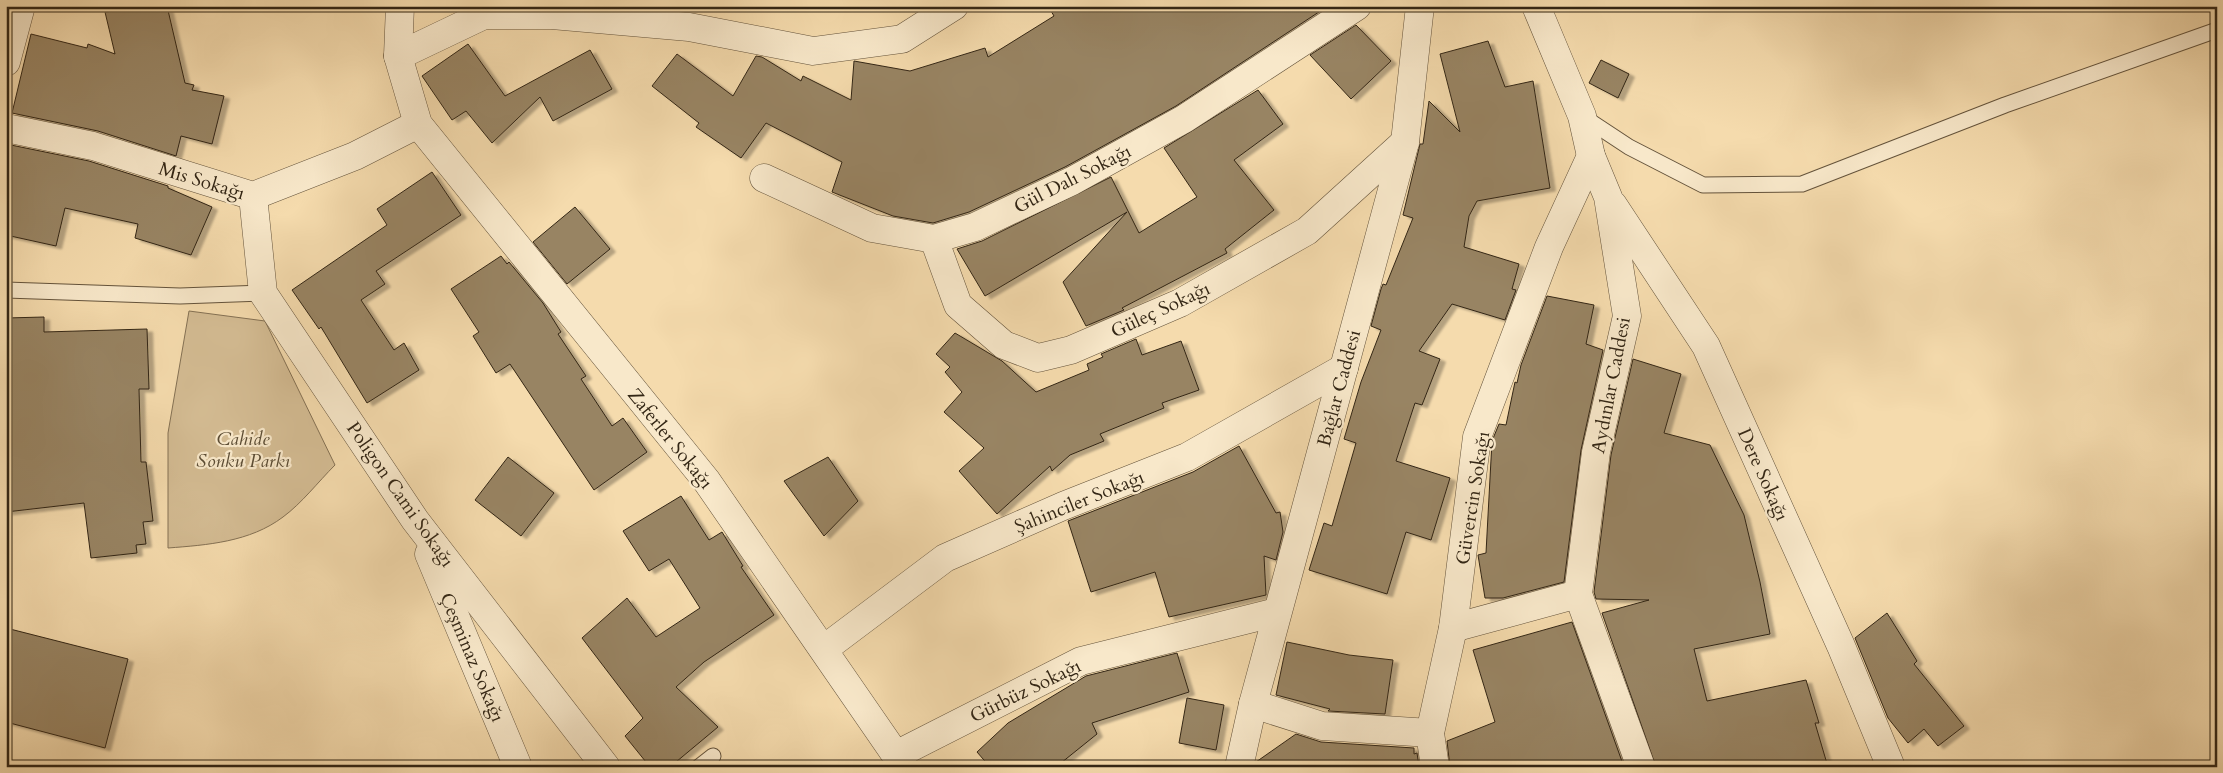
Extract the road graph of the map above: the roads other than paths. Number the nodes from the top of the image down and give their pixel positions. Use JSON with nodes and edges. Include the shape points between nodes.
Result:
{"nodes":[{"id":1,"x":21,"y":6,"type":"edge"},
{"id":2,"x":400,"y":6,"type":"edge"},
{"id":3,"x":954,"y":6,"type":"edge"},
{"id":4,"x":1357,"y":6,"type":"edge"},
{"id":5,"x":1420,"y":6,"type":"edge"},
{"id":6,"x":1536,"y":6,"type":"edge"},
{"id":7,"x":688,"y":16,"type":"edge"},
{"id":8,"x":2217,"y":30,"type":"edge"},
{"id":9,"x":398,"y":56,"type":"junction"},
{"id":10,"x":6,"y":62,"type":"edge"},
{"id":11,"x":1582,"y":116,"type":"junction"},
{"id":12,"x":418,"y":124,"type":"junction"},
{"id":13,"x":6,"y":128,"type":"edge"},
{"id":14,"x":1405,"y":142,"type":"junction"},
{"id":15,"x":1591,"y":156,"type":"junction"},
{"id":16,"x":764,"y":178,"type":"dead end"},
{"id":17,"x":253,"y":196,"type":"junction"},
{"id":18,"x":1608,"y":197,"type":"junction"},
{"id":19,"x":934,"y":240,"type":"junction"},
{"id":20,"x":6,"y":290,"type":"edge"},
{"id":21,"x":263,"y":293,"type":"junction"},
{"id":22,"x":1344,"y":368,"type":"junction"},
{"id":23,"x":415,"y":520,"type":"junction"},
{"id":24,"x":1578,"y":594,"type":"junction"},
{"id":25,"x":1277,"y":612,"type":"junction"},
{"id":26,"x":1453,"y":628,"type":"junction"},
{"id":27,"x":824,"y":649,"type":"junction"},
{"id":28,"x":1252,"y":704,"type":"junction"},
{"id":29,"x":1430,"y":733,"type":"junction"},
{"id":30,"x":713,"y":756,"type":"dead end"},
{"id":31,"x":900,"y":761,"type":"edge"},
{"id":32,"x":518,"y":767,"type":"edge"},
{"id":33,"x":606,"y":767,"type":"edge"},
{"id":34,"x":699,"y":767,"type":"edge"},
{"id":35,"x":1239,"y":767,"type":"edge"},
{"id":36,"x":1435,"y":767,"type":"edge"},
{"id":37,"x":1641,"y":767,"type":"edge"},
{"id":38,"x":1891,"y":767,"type":"edge"}],
"edges":[{"from":1,"to":10,"type":"street"},
{"from":2,"to":9,"type":"street"},
{"from":3,"to":7,"type":"street","via":[[902,39],[813,51]]},
{"from":4,"to":19,"type":"street","name":"Gül Dalı Sokağı","via":[[1184,119],[1072,181],[975,227]]},
{"from":5,"to":14,"type":"street","name":"Bağlar Caddesi"},
{"from":6,"to":11,"type":"street","name":"Aydınlar Caddesi"},
{"from":7,"to":9,"type":"street","via":[[484,15]]},
{"from":8,"to":11,"type":"lane","via":[[2004,105],[1802,184],[1702,185],[1629,147]]},
{"from":9,"to":12,"type":"street"},
{"from":11,"to":15,"type":"street","name":"Aydınlar Caddesi"},
{"from":12,"to":17,"type":"street","name":"Mis Sokağı","via":[[355,156]]},
{"from":12,"to":27,"type":"street","name":"Zaferler Sokağı","via":[[706,480]]},
{"from":13,"to":17,"type":"street","name":"Mis Sokağı","via":[[93,146]]},
{"from":14,"to":19,"type":"street","name":"Güleç Sokağı","via":[[1307,231],[1180,303],[1070,350],[1038,358],[1004,345],[958,305]]},
{"from":14,"to":22,"type":"street","name":"Bağlar Caddesi"},
{"from":15,"to":18,"type":"street","name":"Aydınlar Caddesi"},
{"from":15,"to":26,"type":"street","name":"Güvercin Sokağı","via":[[1549,247],[1477,437]]},
{"from":16,"to":19,"type":"street","name":"Gül Dalı Sokağı","via":[[872,228]]},
{"from":17,"to":21,"type":"street","name":"Poligon Cami Sokağı"},
{"from":18,"to":24,"type":"street","name":"Aydınlar Caddesi","via":[[1627,316],[1596,452]]},
{"from":18,"to":38,"type":"street","name":"Dere Sokağı","via":[[1706,346],[1841,646]]},
{"from":20,"to":21,"type":"lane","via":[[180,296]]},
{"from":21,"to":23,"type":"street","name":"Poligon Cami Sokağı"},
{"from":22,"to":25,"type":"street","name":"Bağlar Caddesi"},
{"from":22,"to":27,"type":"street","name":"Şahinciler Sokağı","via":[[1187,458],[1063,506],[945,558]]},
{"from":23,"to":32,"type":"street","name":"Çeşminaz Sokağı"},
{"from":23,"to":33,"type":"street","name":"Poligon Cami Sokağı"},
{"from":24,"to":26,"type":"street"},
{"from":24,"to":37,"type":"street","name":"Aydınlar Caddesi"},
{"from":25,"to":28,"type":"street","name":"Bağlar Caddesi"},
{"from":25,"to":31,"type":"street","name":"Gürbüz Sokağı","via":[[1082,660]]},
{"from":26,"to":29,"type":"street","name":"Güvercin Sokağı"},
{"from":27,"to":31,"type":"street","name":"Zaferler Sokağı"},
{"from":28,"to":29,"type":"street","via":[[1322,726]]},
{"from":28,"to":35,"type":"street","name":"Bağlar Caddesi"},
{"from":29,"to":36,"type":"street","name":"Güvercin Sokağı"},
{"from":30,"to":34,"type":"lane"}]}
